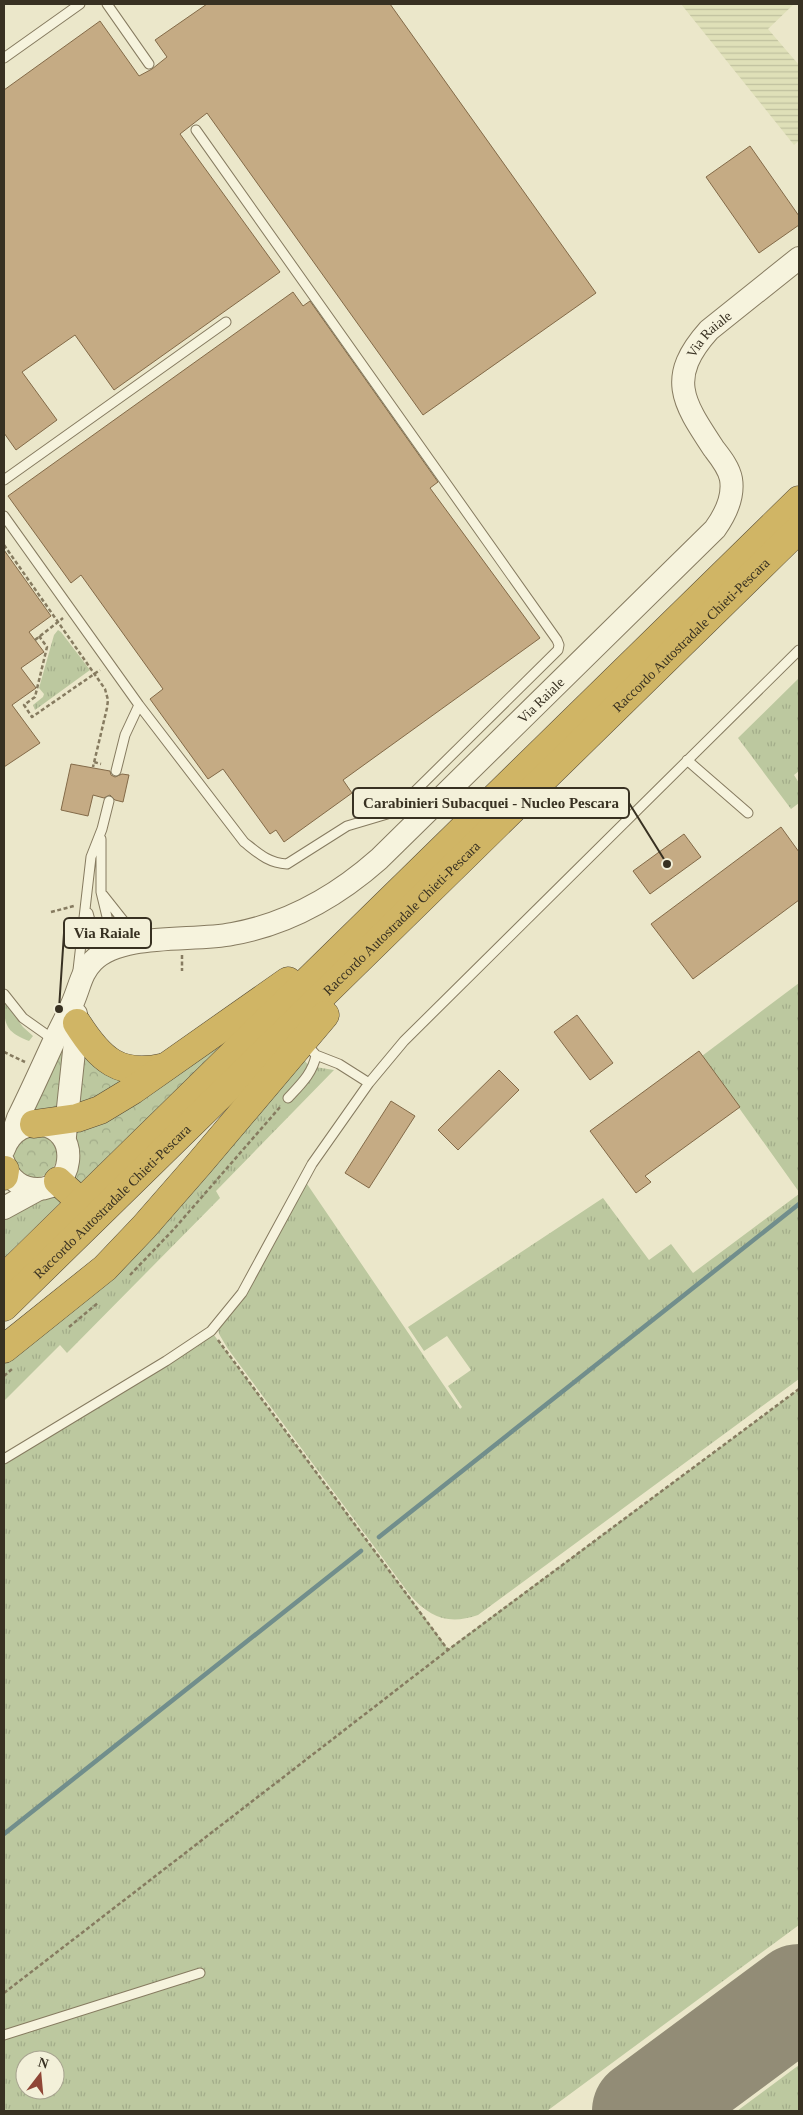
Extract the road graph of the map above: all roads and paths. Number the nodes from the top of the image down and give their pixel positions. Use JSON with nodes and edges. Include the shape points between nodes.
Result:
{"nodes":[{"id":1,"x":80,"y":4,"type":"edge"},
{"id":2,"x":107,"y":4,"type":"edge"},
{"id":3,"x":4,"y":58,"type":"edge"},
{"id":4,"x":149,"y":64,"type":"dead end"},
{"id":5,"x":196,"y":130,"type":"dead end"},
{"id":6,"x":799,"y":258,"type":"edge"},
{"id":7,"x":226,"y":322,"type":"dead end"},
{"id":8,"x":4,"y":480,"type":"edge"},
{"id":9,"x":799,"y":500,"type":"edge"},
{"id":10,"x":4,"y":516,"type":"edge"},
{"id":11,"x":799,"y":529,"type":"edge"},
{"id":12,"x":4,"y":545,"type":"edge"},
{"id":13,"x":63,"y":618,"type":"dead end"},
{"id":14,"x":59,"y":621,"type":"junction"},
{"id":15,"x":39,"y":636,"type":"junction"},
{"id":16,"x":35,"y":640,"type":"dead end"},
{"id":17,"x":799,"y":650,"type":"edge"},
{"id":18,"x":100,"y":670,"type":"dead end"},
{"id":19,"x":95,"y":673,"type":"junction"},
{"id":20,"x":139,"y":705,"type":"junction"},
{"id":21,"x":687,"y":760,"type":"junction"},
{"id":22,"x":94,"y":762,"type":"junction"},
{"id":23,"x":101,"y":764,"type":"dead end"},
{"id":24,"x":93,"y":767,"type":"dead end"},
{"id":25,"x":116,"y":771,"type":"dead end"},
{"id":26,"x":109,"y":801,"type":"dead end"},
{"id":27,"x":748,"y":812,"type":"dead end"},
{"id":28,"x":102,"y":829,"type":"junction"},
{"id":29,"x":438,"y":882,"type":"junction"},
{"id":30,"x":101,"y":892,"type":"junction"},
{"id":31,"x":87,"y":906,"type":"junction"},
{"id":32,"x":51,"y":912,"type":"dead end"},
{"id":33,"x":145,"y":940,"type":"junction"},
{"id":34,"x":182,"y":948,"type":"dead end"},
{"id":35,"x":105,"y":951,"type":"junction"},
{"id":36,"x":182,"y":971,"type":"dead end"},
{"id":37,"x":318,"y":971,"type":"junction"},
{"id":38,"x":4,"y":994,"type":"edge"},
{"id":39,"x":75,"y":1012,"type":"junction"},
{"id":40,"x":54,"y":1040,"type":"junction"},
{"id":41,"x":310,"y":1048,"type":"junction"},
{"id":42,"x":166,"y":1066,"type":"junction"},
{"id":43,"x":369,"y":1083,"type":"junction"},
{"id":44,"x":288,"y":1098,"type":"dead end"},
{"id":45,"x":66,"y":1130,"type":"junction"},
{"id":46,"x":9,"y":1150,"type":"edge"},
{"id":47,"x":55,"y":1188,"type":"junction"},
{"id":48,"x":4,"y":1208,"type":"edge"},
{"id":49,"x":107,"y":1228,"type":"dead end"},
{"id":50,"x":126,"y":1246,"type":"junction"},
{"id":51,"x":4,"y":1278,"type":"edge"},
{"id":52,"x":4,"y":1307,"type":"edge"},
{"id":53,"x":212,"y":1331,"type":"junction"},
{"id":54,"x":4,"y":1350,"type":"edge"},
{"id":55,"x":799,"y":1388,"type":"edge"},
{"id":56,"x":4,"y":1459,"type":"edge"},
{"id":57,"x":448,"y":1650,"type":"junction"},
{"id":58,"x":200,"y":1973,"type":"dead end"},
{"id":59,"x":4,"y":1993,"type":"edge"},
{"id":60,"x":4,"y":2035,"type":"edge"}],
"edges":[{"from":1,"to":3,"type":"lane"},
{"from":2,"to":4,"type":"lane"},
{"from":5,"to":20,"type":"lane","via":[[559,645],[558,650],[394,812],[347,826],[287,864],[264,858],[244,842]]},
{"from":6,"to":33,"type":"street","name":"Via Raiale","via":[[709,330],[686,364],[685,400],[731,479],[727,508],[715,529],[379,860],[340,892],[293,916],[260,928],[202,939]]},
{"from":7,"to":8,"type":"lane"},
{"from":9,"to":37,"type":"highway","name":"Raccordo Autostradale Chieti-Pescara"},
{"from":10,"to":20,"type":"lane"},
{"from":11,"to":29,"type":"highway","name":"Raccordo Autostradale Chieti-Pescara"},
{"from":12,"to":14,"type":"path"},
{"from":13,"to":14,"type":"path"},
{"from":14,"to":15,"type":"path"},
{"from":14,"to":19,"type":"path"},
{"from":15,"to":16,"type":"path"},
{"from":15,"to":19,"type":"path","via":[[47,647],[35,697],[24,705],[32,717]]},
{"from":17,"to":21,"type":"lane"},
{"from":18,"to":19,"type":"path"},
{"from":19,"to":22,"type":"path","via":[[106,689],[108,700]]},
{"from":20,"to":25,"type":"lane","via":[[125,735]]},
{"from":21,"to":27,"type":"lane"},
{"from":21,"to":43,"type":"lane","via":[[404,1041]]},
{"from":22,"to":23,"type":"path"},
{"from":22,"to":24,"type":"path"},
{"from":26,"to":28,"type":"lane"},
{"from":28,"to":30,"type":"lane"},
{"from":28,"to":31,"type":"lane","via":[[91,857]]},
{"from":29,"to":41,"type":"highway","via":[[423,913],[340,998]]},
{"from":29,"to":52,"type":"highway","name":"Raccordo Autostradale Chieti-Pescara"},
{"from":30,"to":33,"type":"lane","via":[[126,924]]},
{"from":30,"to":35,"type":"lane","via":[[109,925]]},
{"from":31,"to":32,"type":"path"},
{"from":31,"to":35,"type":"lane","via":[[94,935]]},
{"from":31,"to":39,"type":"lane"},
{"from":33,"to":35,"type":"street","name":"Via Raiale"},
{"from":34,"to":36,"type":"path"},
{"from":35,"to":39,"type":"street","name":"Via Raiale","via":[[84,972]]},
{"from":37,"to":42,"type":"highway","via":[[294,976]]},
{"from":37,"to":51,"type":"highway","name":"Raccordo Autostradale Chieti-Pescara"},
{"from":38,"to":40,"type":"lane","via":[[23,1018]]},
{"from":39,"to":40,"type":"street","name":"Via Raiale"},
{"from":39,"to":42,"type":"highway","via":[[95,1049],[115,1065],[140,1071]]},
{"from":39,"to":45,"type":"street","name":"Via Raiale"},
{"from":40,"to":46,"type":"street","name":"Via Raiale"},
{"from":41,"to":43,"type":"lane"},
{"from":41,"to":44,"type":"lane","via":[[315,1065],[306,1080]]},
{"from":41,"to":50,"type":"highway"},
{"from":42,"to":45,"type":"highway"},
{"from":43,"to":53,"type":"lane","via":[[312,1164],[242,1293]]},
{"from":45,"to":46,"type":"highway"},
{"from":45,"to":47,"type":"street","name":"Via Raiale","via":[[68,1162]]},
{"from":46,"to":47,"type":"street","via":[[10,1178],[18,1185]]},
{"from":47,"to":48,"type":"street"},
{"from":49,"to":50,"type":"highway"},
{"from":50,"to":54,"type":"highway","via":[[105,1268]]},
{"from":53,"to":56,"type":"lane"},
{"from":53,"to":57,"type":"path"},
{"from":55,"to":57,"type":"path"},
{"from":57,"to":59,"type":"path"},
{"from":58,"to":60,"type":"lane"}]}
